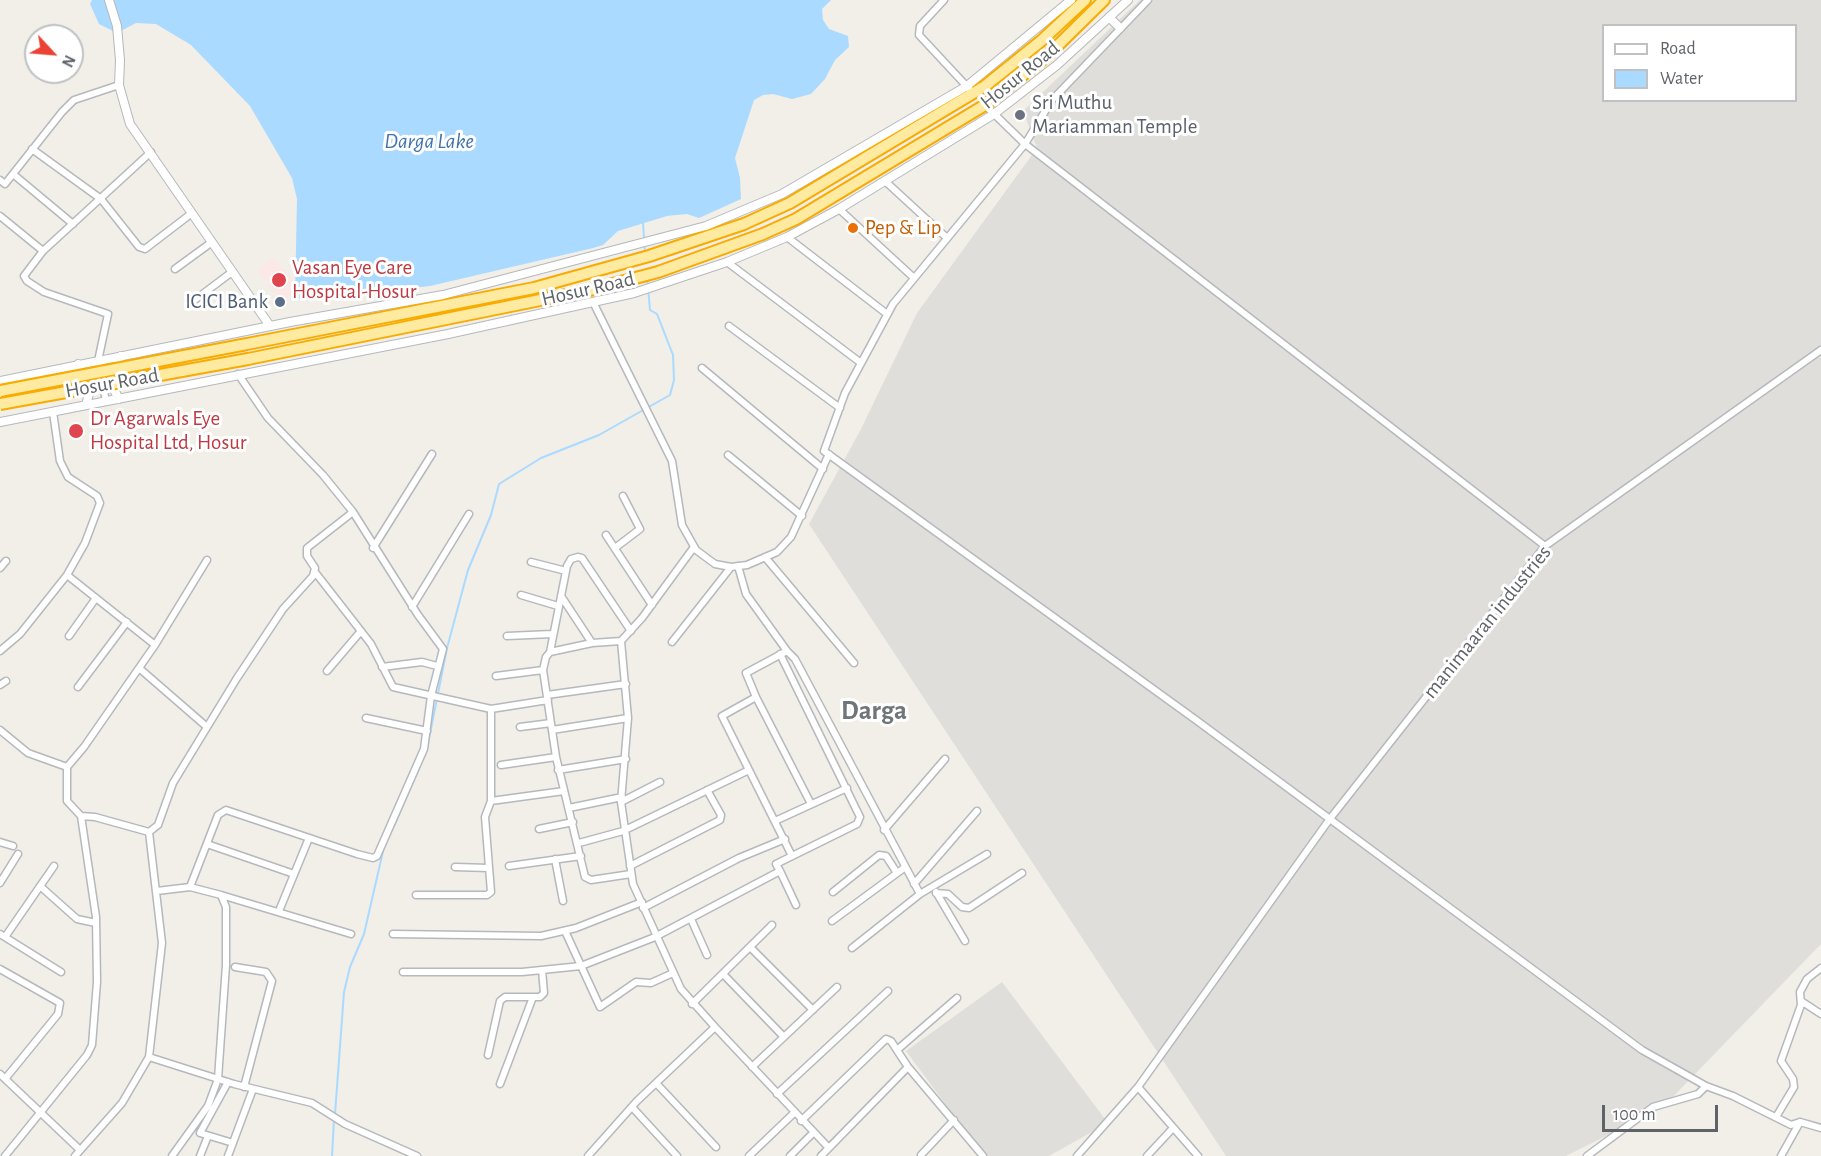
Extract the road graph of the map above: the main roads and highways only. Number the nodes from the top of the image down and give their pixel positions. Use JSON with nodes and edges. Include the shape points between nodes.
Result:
{"nodes":[{"id":1,"x":1085,"y":0,"type":"edge"},
{"id":2,"x":1104,"y":0,"type":"edge"},
{"id":3,"x":0,"y":391,"type":"edge"},
{"id":4,"x":0,"y":404,"type":"edge"}],
"edges":[{"from":1,"to":3,"type":"highway","name":"Hosur Road","bridge":true,"via":[[1041,41],[970,89],[790,203],[744,225],[534,288]]},
{"from":2,"to":4,"type":"highway","name":"Hosur Road","bridge":true,"via":[[1047,56],[985,105],[796,219],[763,234],[658,272],[580,292]]}]}
